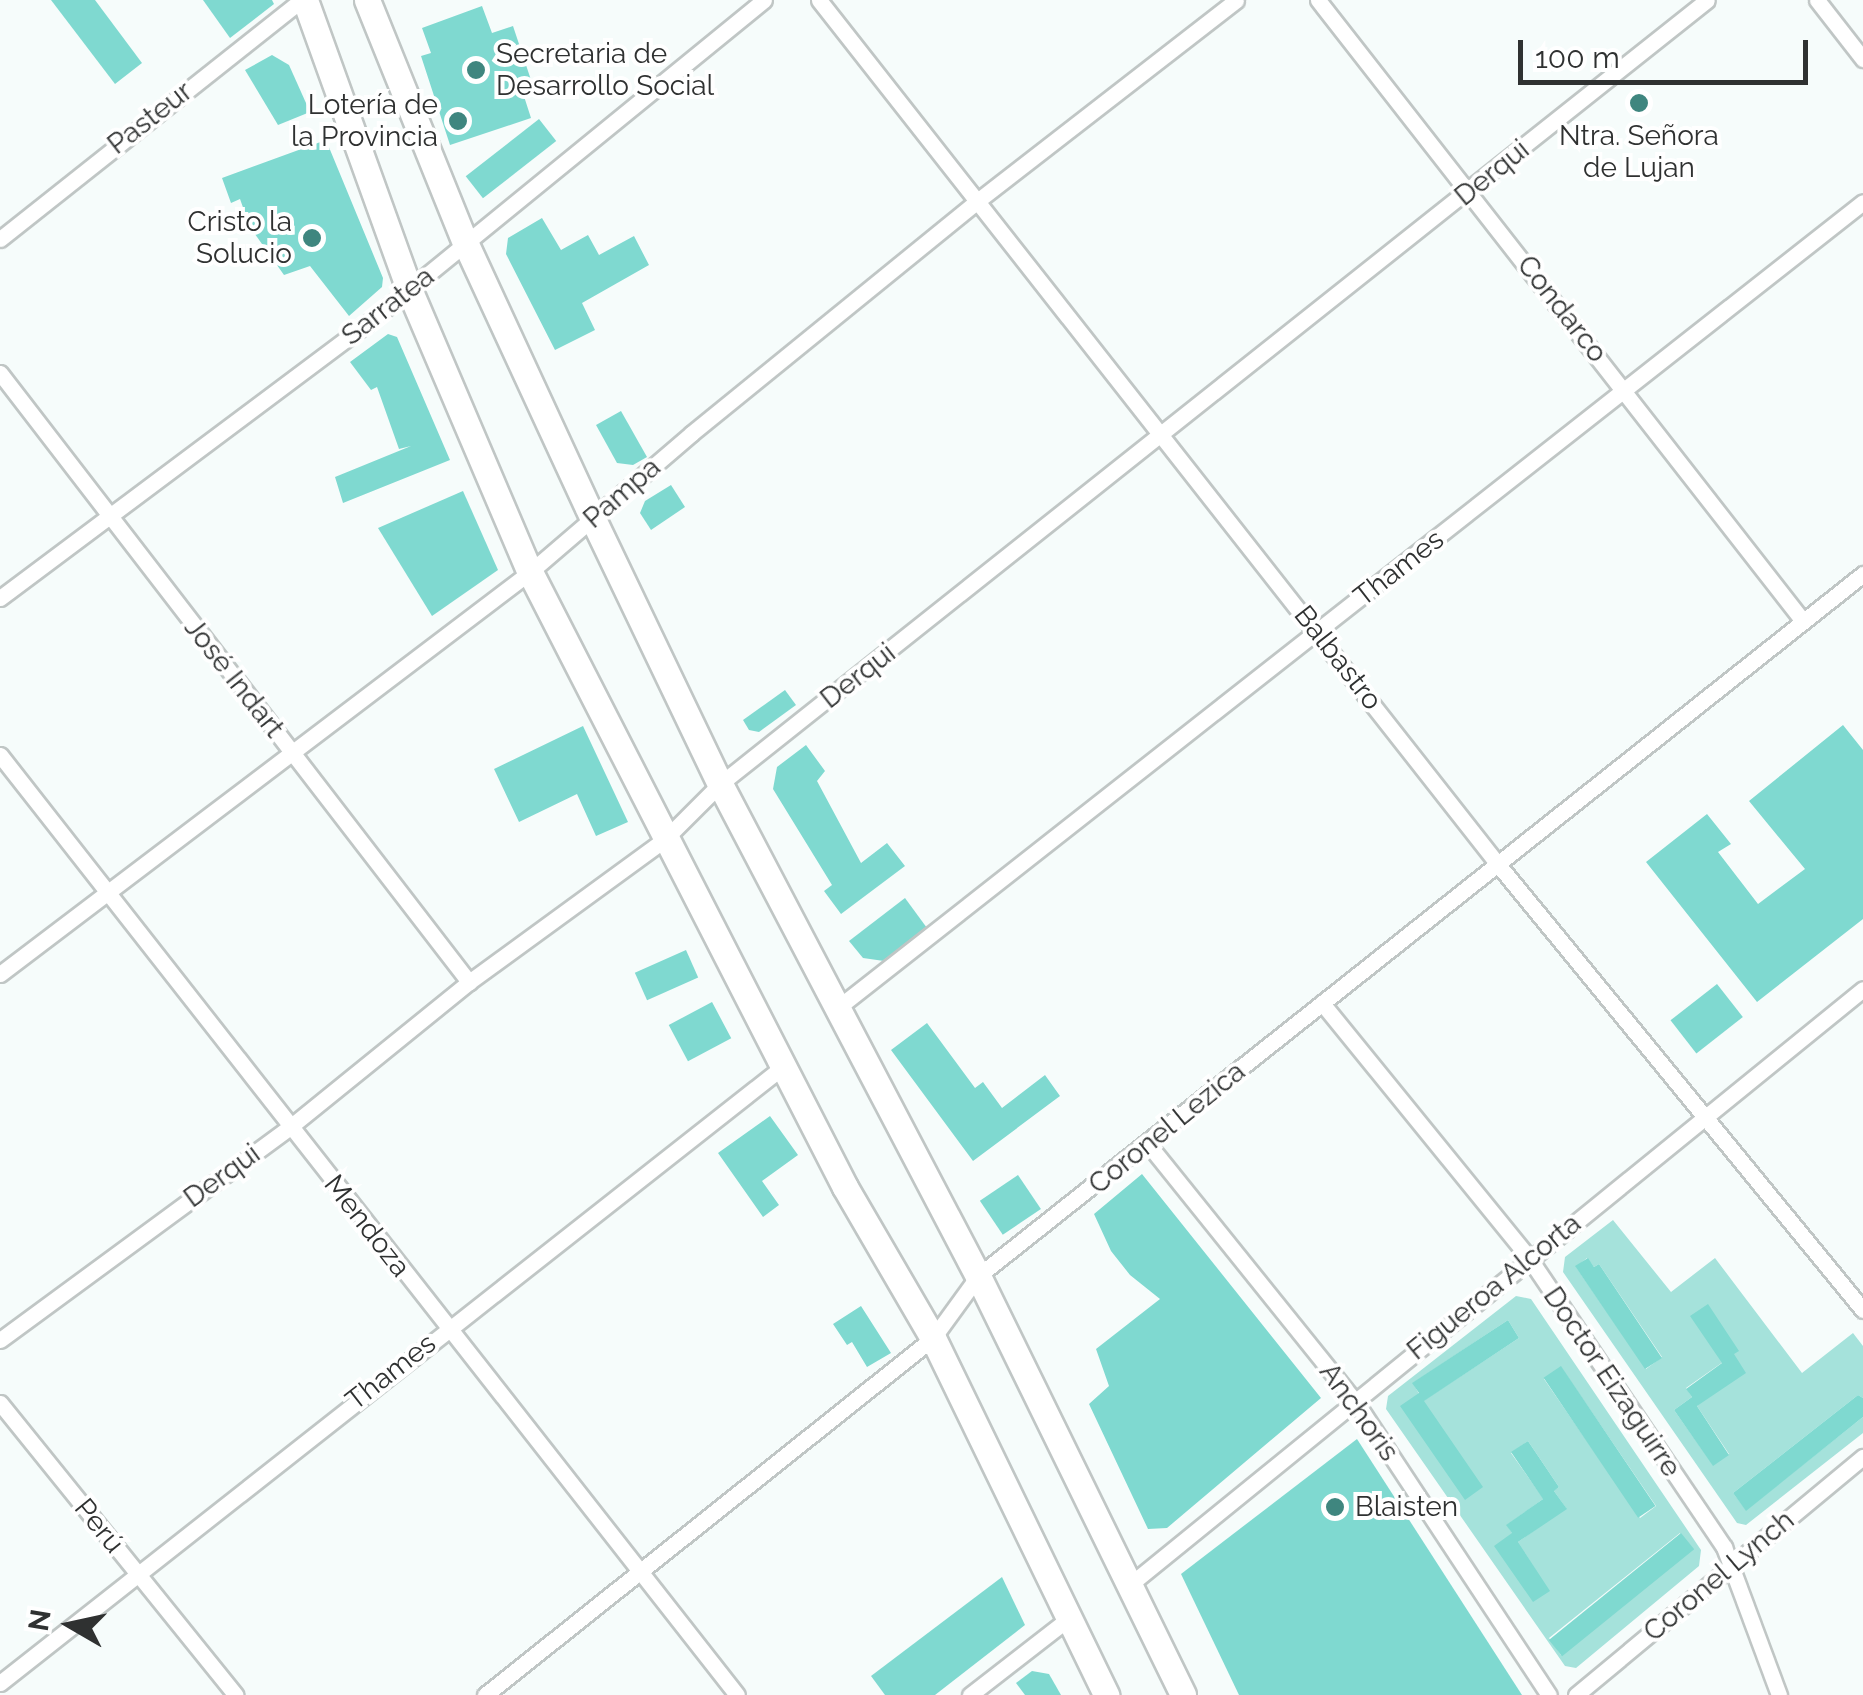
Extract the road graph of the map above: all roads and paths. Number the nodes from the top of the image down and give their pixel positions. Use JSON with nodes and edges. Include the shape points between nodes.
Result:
{"nodes":[{"id":1,"x":303,"y":0,"type":"edge"},
{"id":2,"x":367,"y":0,"type":"edge"},
{"id":3,"x":764,"y":0,"type":"edge"},
{"id":4,"x":819,"y":0,"type":"edge"},
{"id":5,"x":1236,"y":0,"type":"edge"},
{"id":6,"x":1318,"y":0,"type":"edge"},
{"id":7,"x":1707,"y":0,"type":"edge"},
{"id":8,"x":1817,"y":0,"type":"edge"},
{"id":9,"x":1863,"y":59,"type":"edge"},
{"id":10,"x":1469,"y":192,"type":"junction"},
{"id":11,"x":976,"y":202,"type":"junction"},
{"id":12,"x":1863,"y":202,"type":"edge"},
{"id":13,"x":0,"y":238,"type":"edge"},
{"id":14,"x":465,"y":242,"type":"junction"},
{"id":15,"x":409,"y":290,"type":"junction"},
{"id":16,"x":0,"y":373,"type":"edge"},
{"id":17,"x":1625,"y":389,"type":"junction"},
{"id":18,"x":1163,"y":436,"type":"junction"},
{"id":19,"x":108,"y":517,"type":"junction"},
{"id":20,"x":592,"y":517,"type":"junction"},
{"id":21,"x":530,"y":572,"type":"junction"},
{"id":22,"x":1861,"y":580,"type":"edge"},
{"id":23,"x":0,"y":598,"type":"edge"},
{"id":24,"x":1804,"y":621,"type":"junction"},
{"id":25,"x":1318,"y":632,"type":"junction"},
{"id":26,"x":291,"y":752,"type":"junction"},
{"id":27,"x":0,"y":755,"type":"edge"},
{"id":28,"x":720,"y":784,"type":"junction"},
{"id":29,"x":665,"y":839,"type":"junction"},
{"id":30,"x":1496,"y":862,"type":"junction"},
{"id":31,"x":107,"y":891,"type":"junction"},
{"id":32,"x":0,"y":974,"type":"edge"},
{"id":33,"x":469,"y":982,"type":"junction"},
{"id":34,"x":1863,"y":989,"type":"edge"},
{"id":35,"x":1322,"y":1002,"type":"junction"},
{"id":36,"x":840,"y":1006,"type":"junction"},
{"id":37,"x":785,"y":1065,"type":"junction"},
{"id":38,"x":1707,"y":1117,"type":"junction"},
{"id":39,"x":290,"y":1126,"type":"junction"},
{"id":40,"x":1148,"y":1144,"type":"junction"},
{"id":41,"x":1528,"y":1258,"type":"junction"},
{"id":42,"x":978,"y":1276,"type":"junction"},
{"id":43,"x":1863,"y":1310,"type":"edge"},
{"id":44,"x":446,"y":1328,"type":"junction"},
{"id":45,"x":933,"y":1338,"type":"junction"},
{"id":46,"x":0,"y":1340,"type":"edge"},
{"id":47,"x":1355,"y":1401,"type":"junction"},
{"id":48,"x":0,"y":1403,"type":"edge"},
{"id":49,"x":1863,"y":1458,"type":"edge"},
{"id":50,"x":1733,"y":1564,"type":"junction"},
{"id":51,"x":641,"y":1572,"type":"junction"},
{"id":52,"x":137,"y":1573,"type":"junction"},
{"id":53,"x":1127,"y":1587,"type":"junction"},
{"id":54,"x":1068,"y":1619,"type":"junction"},
{"id":55,"x":0,"y":1683,"type":"edge"},
{"id":56,"x":236,"y":1695,"type":"edge"},
{"id":57,"x":485,"y":1695,"type":"edge"},
{"id":58,"x":737,"y":1695,"type":"edge"},
{"id":59,"x":970,"y":1695,"type":"edge"},
{"id":60,"x":1106,"y":1695,"type":"edge"},
{"id":61,"x":1183,"y":1695,"type":"edge"},
{"id":62,"x":1549,"y":1695,"type":"edge"},
{"id":63,"x":1576,"y":1695,"type":"edge"},
{"id":64,"x":1779,"y":1695,"type":"edge"}],
"edges":[{"from":1,"to":13,"type":"street","name":"Pasteur"},
{"from":1,"to":15,"type":"highway"},
{"from":2,"to":14,"type":"highway"},
{"from":3,"to":14,"type":"street","name":"Sarratea"},
{"from":4,"to":11,"type":"street","name":"Balbastro"},
{"from":5,"to":11,"type":"street","name":"Pampa"},
{"from":6,"to":10,"type":"street","name":"Condarco"},
{"from":7,"to":10,"type":"street","name":"Derqui"},
{"from":8,"to":9,"type":"street"},
{"from":10,"to":17,"type":"street","name":"Condarco"},
{"from":10,"to":18,"type":"street","name":"Derqui"},
{"from":11,"to":18,"type":"street","name":"Balbastro"},
{"from":11,"to":20,"type":"street","name":"Pampa"},
{"from":12,"to":17,"type":"street","name":"Thames"},
{"from":14,"to":15,"type":"street","name":"Sarratea"},
{"from":14,"to":20,"type":"highway"},
{"from":15,"to":19,"type":"street","name":"Sarratea"},
{"from":15,"to":21,"type":"highway"},
{"from":16,"to":19,"type":"street","name":"José Indart"},
{"from":17,"to":24,"type":"street","name":"Condarco"},
{"from":17,"to":25,"type":"street","name":"Thames"},
{"from":18,"to":25,"type":"street","name":"Balbastro"},
{"from":18,"to":28,"type":"street","name":"Derqui"},
{"from":19,"to":23,"type":"street","name":"Sarratea"},
{"from":19,"to":26,"type":"street","name":"José Indart"},
{"from":20,"to":21,"type":"street","name":"Pampa"},
{"from":20,"to":28,"type":"highway"},
{"from":21,"to":26,"type":"street","name":"Pampa"},
{"from":21,"to":29,"type":"highway"},
{"from":22,"to":24,"type":"street","name":"Coronel Lezica"},
{"from":24,"to":30,"type":"street","name":"Coronel Lezica"},
{"from":25,"to":30,"type":"street","name":"Balbastro"},
{"from":25,"to":36,"type":"street","name":"Thames"},
{"from":26,"to":31,"type":"street","name":"Pampa"},
{"from":26,"to":33,"type":"street","name":"José Indart"},
{"from":27,"to":31,"type":"street","name":"Mendoza"},
{"from":28,"to":29,"type":"street","name":"Derqui"},
{"from":28,"to":36,"type":"highway"},
{"from":29,"to":33,"type":"street","name":"Derqui"},
{"from":29,"to":37,"type":"highway"},
{"from":30,"to":35,"type":"street","name":"Coronel Lezica"},
{"from":30,"to":38,"type":"street","name":"Balbastro"},
{"from":31,"to":32,"type":"street","name":"Pampa"},
{"from":31,"to":39,"type":"street","name":"Mendoza"},
{"from":33,"to":39,"type":"street","name":"Derqui"},
{"from":34,"to":38,"type":"street","name":"Figueroa Alcorta"},
{"from":35,"to":40,"type":"street","name":"Coronel Lezica"},
{"from":35,"to":41,"type":"street","name":"Doctor Eizaguirre"},
{"from":36,"to":42,"type":"highway"},
{"from":37,"to":44,"type":"street","name":"Thames"},
{"from":37,"to":45,"type":"highway","via":[[845,1187]]},
{"from":38,"to":41,"type":"street","name":"Figueroa Alcorta"},
{"from":38,"to":43,"type":"street","name":"Balbastro"},
{"from":39,"to":44,"type":"street","name":"Mendoza"},
{"from":39,"to":46,"type":"street","name":"Derqui"},
{"from":40,"to":42,"type":"street","name":"Coronel Lezica"},
{"from":40,"to":47,"type":"street","name":"Anchoris"},
{"from":41,"to":47,"type":"street","name":"Figueroa Alcorta"},
{"from":41,"to":50,"type":"street","name":"Doctor Eizaguirre"},
{"from":42,"to":45,"type":"street","name":"Coronel Lezica"},
{"from":42,"to":53,"type":"highway"},
{"from":44,"to":51,"type":"street","name":"Mendoza"},
{"from":44,"to":52,"type":"street","name":"Thames"},
{"from":45,"to":51,"type":"street","name":"Coronel Lezica"},
{"from":45,"to":54,"type":"highway"},
{"from":47,"to":53,"type":"street","name":"Figueroa Alcorta"},
{"from":47,"to":62,"type":"street","name":"Anchoris"},
{"from":48,"to":52,"type":"street","name":"Perú"},
{"from":49,"to":50,"type":"street","name":"Coronel Lynch"},
{"from":50,"to":63,"type":"street","name":"Coronel Lynch"},
{"from":50,"to":64,"type":"street","name":"Doctor Eizaguirre"},
{"from":51,"to":57,"type":"street","name":"Coronel Lezica"},
{"from":51,"to":58,"type":"street","name":"Mendoza"},
{"from":52,"to":55,"type":"street","name":"Thames"},
{"from":52,"to":56,"type":"street","name":"Perú"},
{"from":53,"to":61,"type":"highway"},
{"from":54,"to":59,"type":"street"},
{"from":54,"to":60,"type":"highway"}]}
